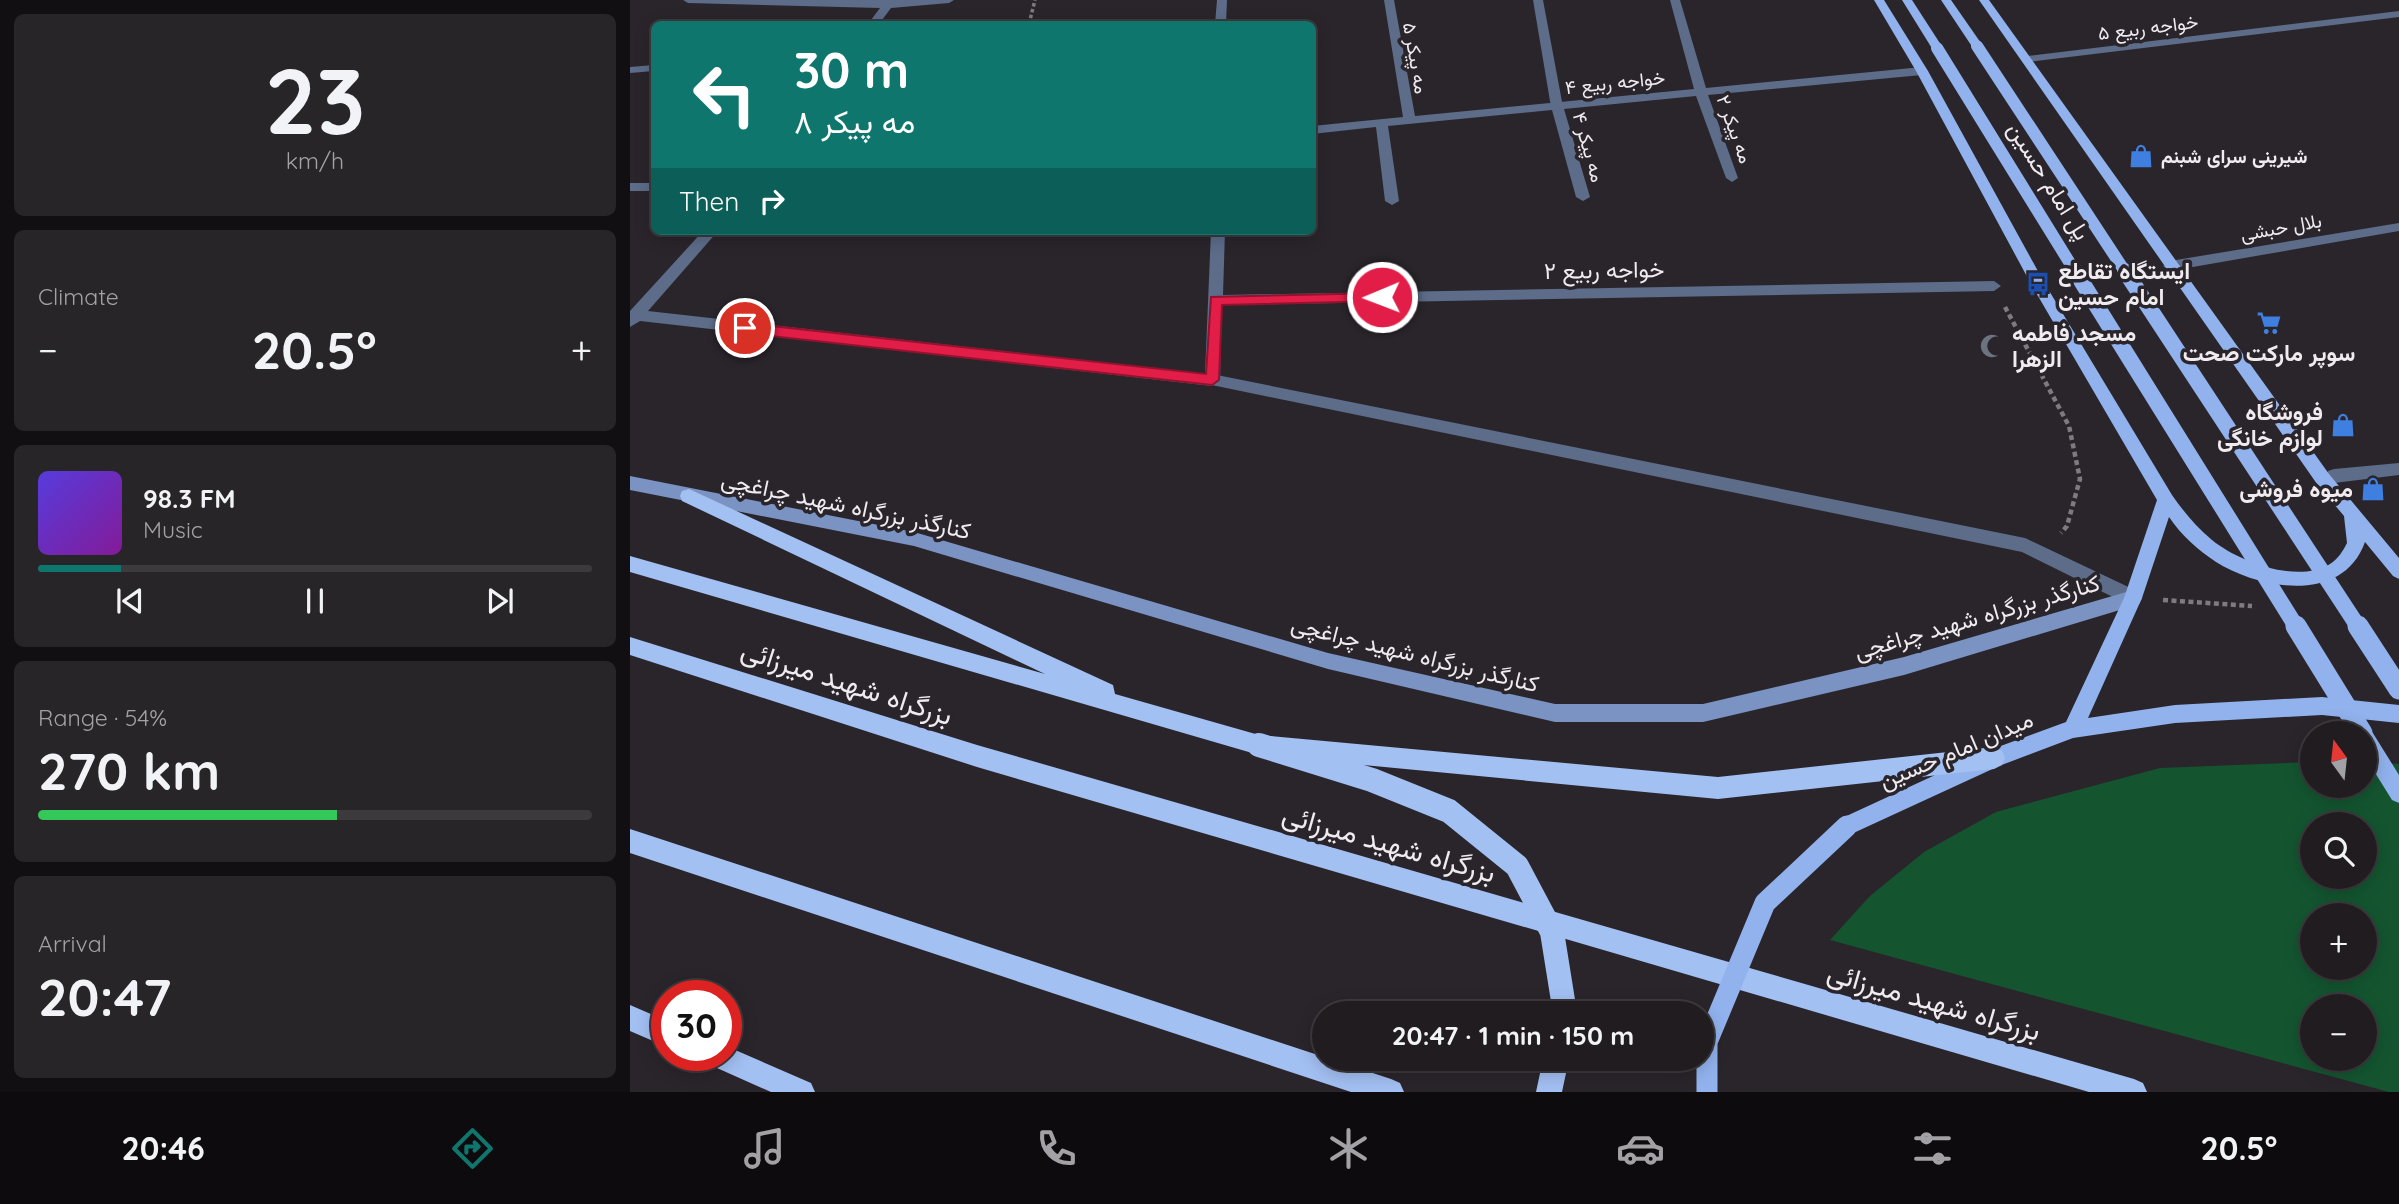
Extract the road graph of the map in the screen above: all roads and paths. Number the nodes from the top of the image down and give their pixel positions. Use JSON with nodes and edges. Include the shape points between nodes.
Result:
{"nodes":[{"id":1,"x":688,"y":0,"type":"edge"},
{"id":2,"x":949,"y":0,"type":"edge"},
{"id":3,"x":1035,"y":0,"type":"edge"},
{"id":4,"x":1222,"y":0,"type":"edge"},
{"id":5,"x":1389,"y":0,"type":"edge"},
{"id":6,"x":1538,"y":0,"type":"edge"},
{"id":7,"x":1675,"y":0,"type":"edge"},
{"id":8,"x":1879,"y":0,"type":"edge"},
{"id":9,"x":1907,"y":0,"type":"edge"},
{"id":10,"x":1946,"y":0,"type":"edge"},
{"id":11,"x":1984,"y":0,"type":"edge"},
{"id":12,"x":888,"y":5,"type":"junction"},
{"id":13,"x":2399,"y":14,"type":"edge"},
{"id":14,"x":876,"y":21,"type":"edge"},
{"id":15,"x":1030,"y":21,"type":"edge"},
{"id":16,"x":1222,"y":21,"type":"edge"},
{"id":17,"x":2027,"y":59,"type":"junction"},
{"id":18,"x":651,"y":68,"type":"edge"},
{"id":19,"x":630,"y":70,"type":"edge"},
{"id":20,"x":1922,"y":71,"type":"junction"},
{"id":21,"x":1702,"y":93,"type":"junction"},
{"id":22,"x":1558,"y":107,"type":"junction"},
{"id":23,"x":1410,"y":121,"type":"junction"},
{"id":24,"x":1382,"y":124,"type":"junction"},
{"id":25,"x":1316,"y":131,"type":"edge"},
{"id":26,"x":1732,"y":178,"type":"dead end"},
{"id":27,"x":630,"y":187,"type":"edge"},
{"id":28,"x":651,"y":187,"type":"edge"},
{"id":29,"x":1583,"y":197,"type":"dead end"},
{"id":30,"x":1392,"y":201,"type":"dead end"},
{"id":31,"x":2399,"y":227,"type":"edge"},
{"id":32,"x":707,"y":235,"type":"edge"},
{"id":33,"x":1218,"y":235,"type":"edge"},
{"id":34,"x":2170,"y":266,"type":"junction"},
{"id":35,"x":1994,"y":286,"type":"joint"},
{"id":36,"x":1216,"y":300,"type":"junction"},
{"id":37,"x":633,"y":319,"type":"edge"},
{"id":38,"x":1212,"y":380,"type":"junction"},
{"id":39,"x":2399,"y":469,"type":"edge"},
{"id":40,"x":2334,"y":476,"type":"dead end"},
{"id":41,"x":630,"y":483,"type":"edge"},
{"id":42,"x":689,"y":496,"type":"junction"},
{"id":43,"x":2166,"y":500,"type":"junction"},
{"id":44,"x":2352,"y":513,"type":"junction"},
{"id":45,"x":2043,"y":555,"type":"junction"},
{"id":46,"x":630,"y":564,"type":"edge"},
{"id":47,"x":2399,"y":572,"type":"edge"},
{"id":48,"x":2133,"y":598,"type":"junction"},
{"id":49,"x":630,"y":646,"type":"edge"},
{"id":50,"x":2399,"y":689,"type":"edge"},
{"id":51,"x":2399,"y":714,"type":"edge"},
{"id":52,"x":1159,"y":718,"type":"junction"},
{"id":53,"x":2354,"y":721,"type":"edge"},
{"id":54,"x":2073,"y":729,"type":"junction"},
{"id":55,"x":1259,"y":745,"type":"junction"},
{"id":56,"x":1994,"y":758,"type":"junction"},
{"id":57,"x":2377,"y":758,"type":"edge"},
{"id":58,"x":2399,"y":793,"type":"edge"},
{"id":59,"x":630,"y":841,"type":"edge"},
{"id":60,"x":1563,"y":1001,"type":"edge"},
{"id":61,"x":630,"y":1018,"type":"edge"},
{"id":62,"x":651,"y":1027,"type":"edge"},
{"id":63,"x":742,"y":1066,"type":"edge"},
{"id":64,"x":1553,"y":1071,"type":"edge"},
{"id":65,"x":802,"y":1092,"type":"edge"},
{"id":66,"x":1391,"y":1092,"type":"edge"},
{"id":67,"x":1549,"y":1092,"type":"edge"},
{"id":68,"x":1707,"y":1092,"type":"edge"},
{"id":69,"x":2134,"y":1092,"type":"edge"}],
"edges":[{"from":1,"to":12,"type":"street"},
{"from":2,"to":12,"type":"street"},
{"from":3,"to":15,"type":"path"},
{"from":4,"to":16,"type":"street"},
{"from":5,"to":23,"type":"street","name":"مه پیکر ۵"},
{"from":6,"to":22,"type":"street","name":"مه پیکر ۴"},
{"from":7,"to":21,"type":"street","name":"مه پیکر ۲"},
{"from":8,"to":20,"type":"main road"},
{"from":9,"to":53,"type":"main road","name":"پل امام حسین","bridge":true},
{"from":10,"to":50,"type":"main road","name":"پل امام حسین","bridge":true},
{"from":11,"to":17,"type":"main road"},
{"from":12,"to":14,"type":"street"},
{"from":13,"to":17,"type":"street","name":"خواجه ربیع ۵"},
{"from":17,"to":34,"type":"main road"},
{"from":18,"to":19,"type":"street"},
{"from":20,"to":21,"type":"street","name":"خواجه ربیع ۴"},
{"from":20,"to":43,"type":"main road","via":[[2032,274]]},
{"from":21,"to":22,"type":"street","name":"خواجه ربیع ۴"},
{"from":21,"to":26,"type":"street","name":"مه پیکر ۲"},
{"from":22,"to":23,"type":"street","name":"خواجه ربیع ۴"},
{"from":22,"to":29,"type":"street","name":"مه پیکر ۴"},
{"from":23,"to":24,"type":"street","name":"خواجه ربیع ۴"},
{"from":24,"to":25,"type":"street","name":"خواجه ربیع ۴"},
{"from":24,"to":30,"type":"street"},
{"from":27,"to":28,"type":"street"},
{"from":31,"to":34,"type":"street","name":"بلال حبشی"},
{"from":32,"to":37,"type":"street"},
{"from":33,"to":36,"type":"street"},
{"from":34,"to":44,"type":"main road"},
{"from":35,"to":36,"type":"street","name":"خواجه ربیع ۲"},
{"from":35,"to":45,"type":"path","via":[[2069,426],[2080,479],[2067,526]]},
{"from":36,"to":38,"type":"street"},
{"from":37,"to":38,"type":"street"},
{"from":38,"to":45,"type":"street","via":[[2025,545]]},
{"from":39,"to":40,"type":"street"},
{"from":41,"to":42,"type":"main road","name":"کنارگذر بزرگراه شهید چراغچی"},
{"from":42,"to":48,"type":"main road","name":"کنارگذر بزرگراه شهید چراغچی","via":[[914,539],[1328,661],[1555,713],[1703,713],[1904,666]]},
{"from":42,"to":52,"type":"highway"},
{"from":43,"to":44,"type":"main road","via":[[2183,526],[2210,550],[2245,568],[2282,578],[2316,577],[2341,567],[2356,543]]},
{"from":43,"to":48,"type":"main road"},
{"from":44,"to":47,"type":"main road"},
{"from":45,"to":48,"type":"street"},
{"from":46,"to":52,"type":"highway"},
{"from":48,"to":54,"type":"main road"},
{"from":49,"to":69,"type":"highway","name":"بزرگراه شهید میرزائی","via":[[977,756]]},
{"from":51,"to":54,"type":"main road","name":"میدان امام حسین","via":[[2322,706],[2175,714]]},
{"from":52,"to":55,"type":"highway"},
{"from":54,"to":56,"type":"main road","name":"میدان امام حسین"},
{"from":55,"to":56,"type":"highway","via":[[1717,788]]},
{"from":55,"to":60,"type":"highway","bridge":true,"via":[[1373,780],[1449,811],[1517,866],[1552,932]]},
{"from":56,"to":68,"type":"main road","name":"میدان امام حسین","bridge":true,"via":[[1847,826],[1765,903],[1707,1042]]},
{"from":57,"to":58,"type":"main road","name":"پل امام حسین"},
{"from":59,"to":66,"type":"highway"},
{"from":61,"to":62,"type":"highway"},
{"from":63,"to":65,"type":"highway"},
{"from":64,"to":67,"type":"highway"}]}
